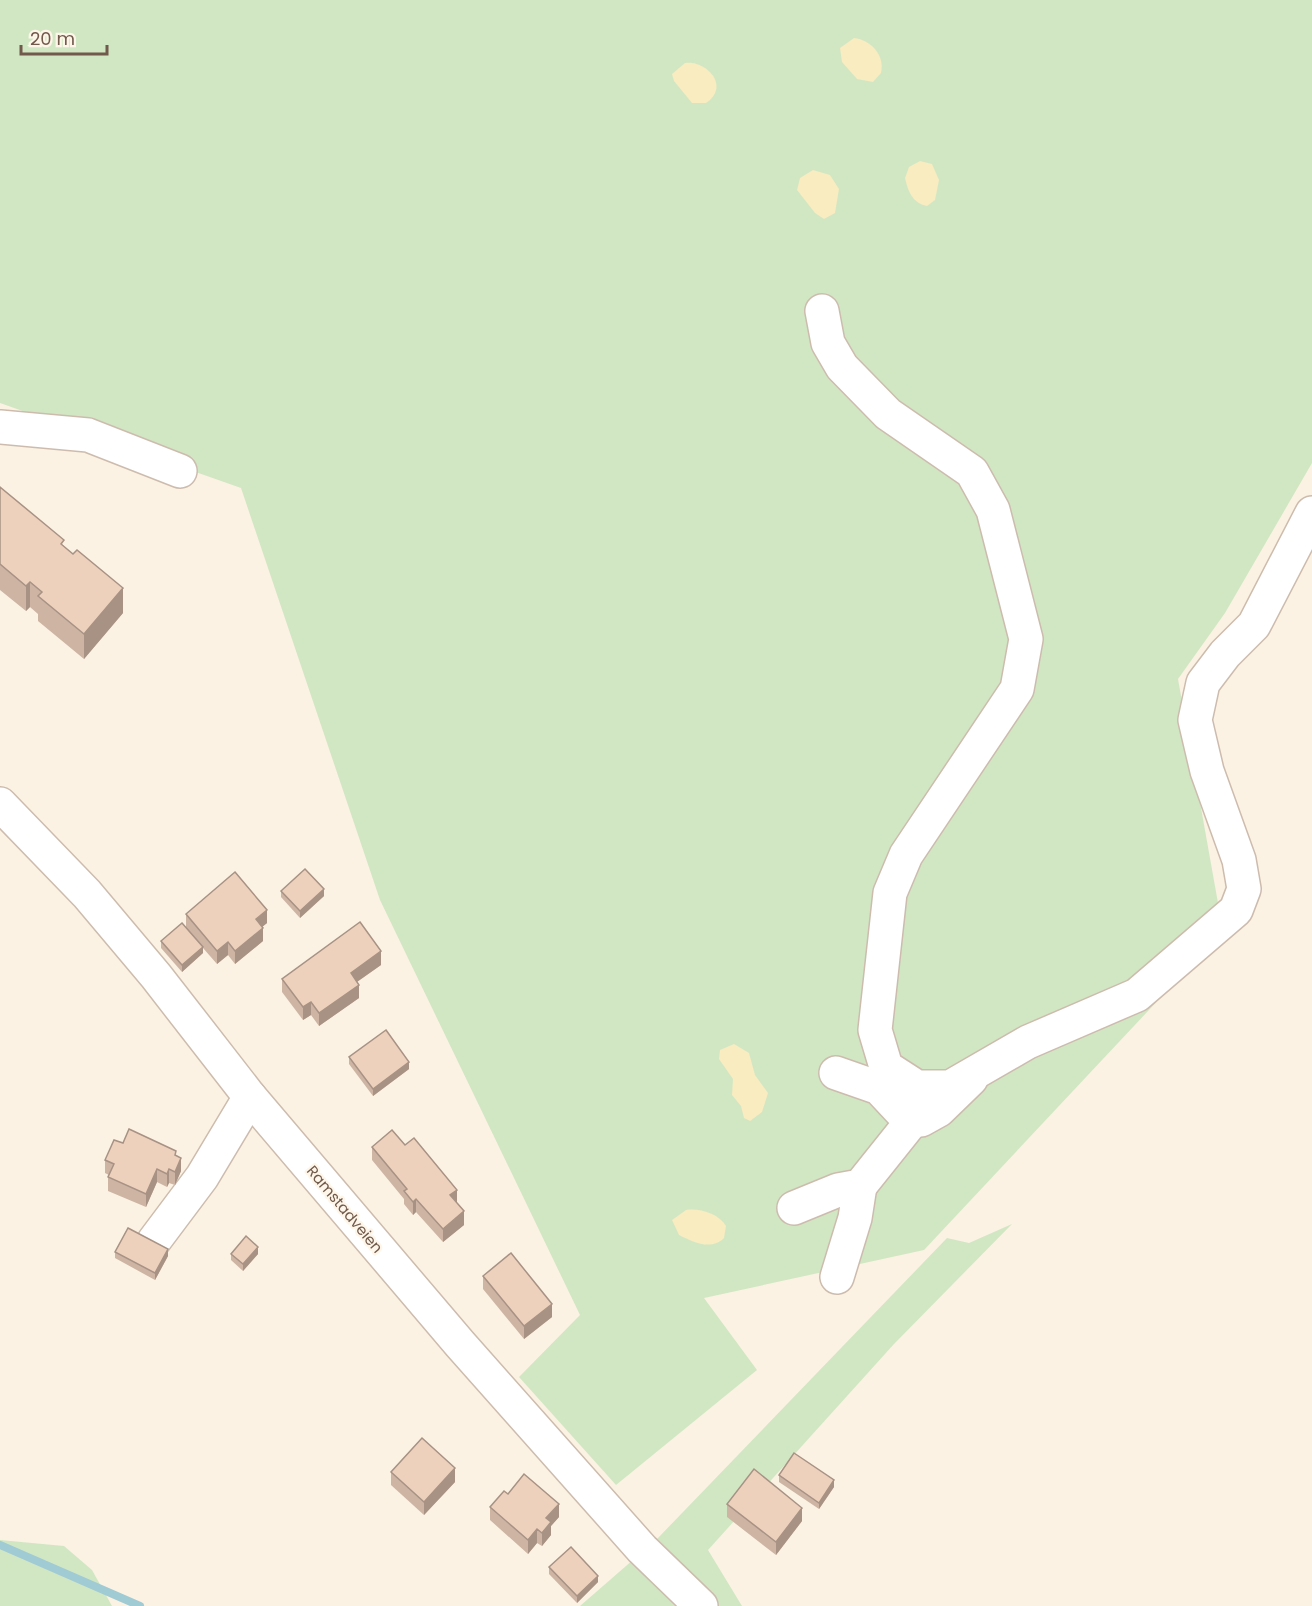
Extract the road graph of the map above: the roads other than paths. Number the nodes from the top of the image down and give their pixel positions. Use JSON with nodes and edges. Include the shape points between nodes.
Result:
{"nodes":[{"id":1,"x":822,"y":311,"type":"dead end"},
{"id":2,"x":0,"y":427,"type":"edge"},
{"id":3,"x":180,"y":471,"type":"dead end"},
{"id":4,"x":1312,"y":513,"type":"edge"},
{"id":5,"x":0,"y":804,"type":"edge"},
{"id":6,"x":875,"y":1030,"type":"junction"},
{"id":7,"x":994,"y":1062,"type":"junction"},
{"id":8,"x":836,"y":1073,"type":"dead end"},
{"id":9,"x":871,"y":1084,"type":"junction"},
{"id":10,"x":250,"y":1097,"type":"junction"},
{"id":11,"x":907,"y":1118,"type":"junction"},
{"id":12,"x":860,"y":1186,"type":"junction"},
{"id":13,"x":794,"y":1208,"type":"dead end"},
{"id":14,"x":154,"y":1241,"type":"edge"},
{"id":15,"x":837,"y":1277,"type":"dead end"},
{"id":16,"x":701,"y":1606,"type":"edge"}],
"edges":[{"from":1,"to":6,"type":"street","via":[[828,343],[842,367],[888,414],[972,472],[993,510],[1026,639],[1017,689],[906,855],[890,893]]},
{"from":2,"to":3,"type":"street","via":[[88,435]]},
{"from":4,"to":7,"type":"street","via":[[1254,625],[1203,683],[1195,720],[1207,771],[1239,860],[1244,889],[1236,910],[1137,995],[1028,1042]]},
{"from":5,"to":10,"type":"street","name":"Ramstadveien","via":[[102,912],[210,1042]]},
{"from":6,"to":7,"type":"street","via":[[886,1067],[917,1087],[950,1087]]},
{"from":6,"to":9,"type":"street"},
{"from":7,"to":11,"type":"street","via":[[939,1110],[921,1120]]},
{"from":8,"to":9,"type":"street"},
{"from":9,"to":11,"type":"street"},
{"from":10,"to":14,"type":"street","via":[[202,1177]]},
{"from":10,"to":16,"type":"street","name":"Ramstadveien","via":[[460,1344],[642,1549]]},
{"from":11,"to":12,"type":"street","via":[[908,1126]]},
{"from":12,"to":13,"type":"street","via":[[838,1190]]},
{"from":12,"to":15,"type":"street"}]}
